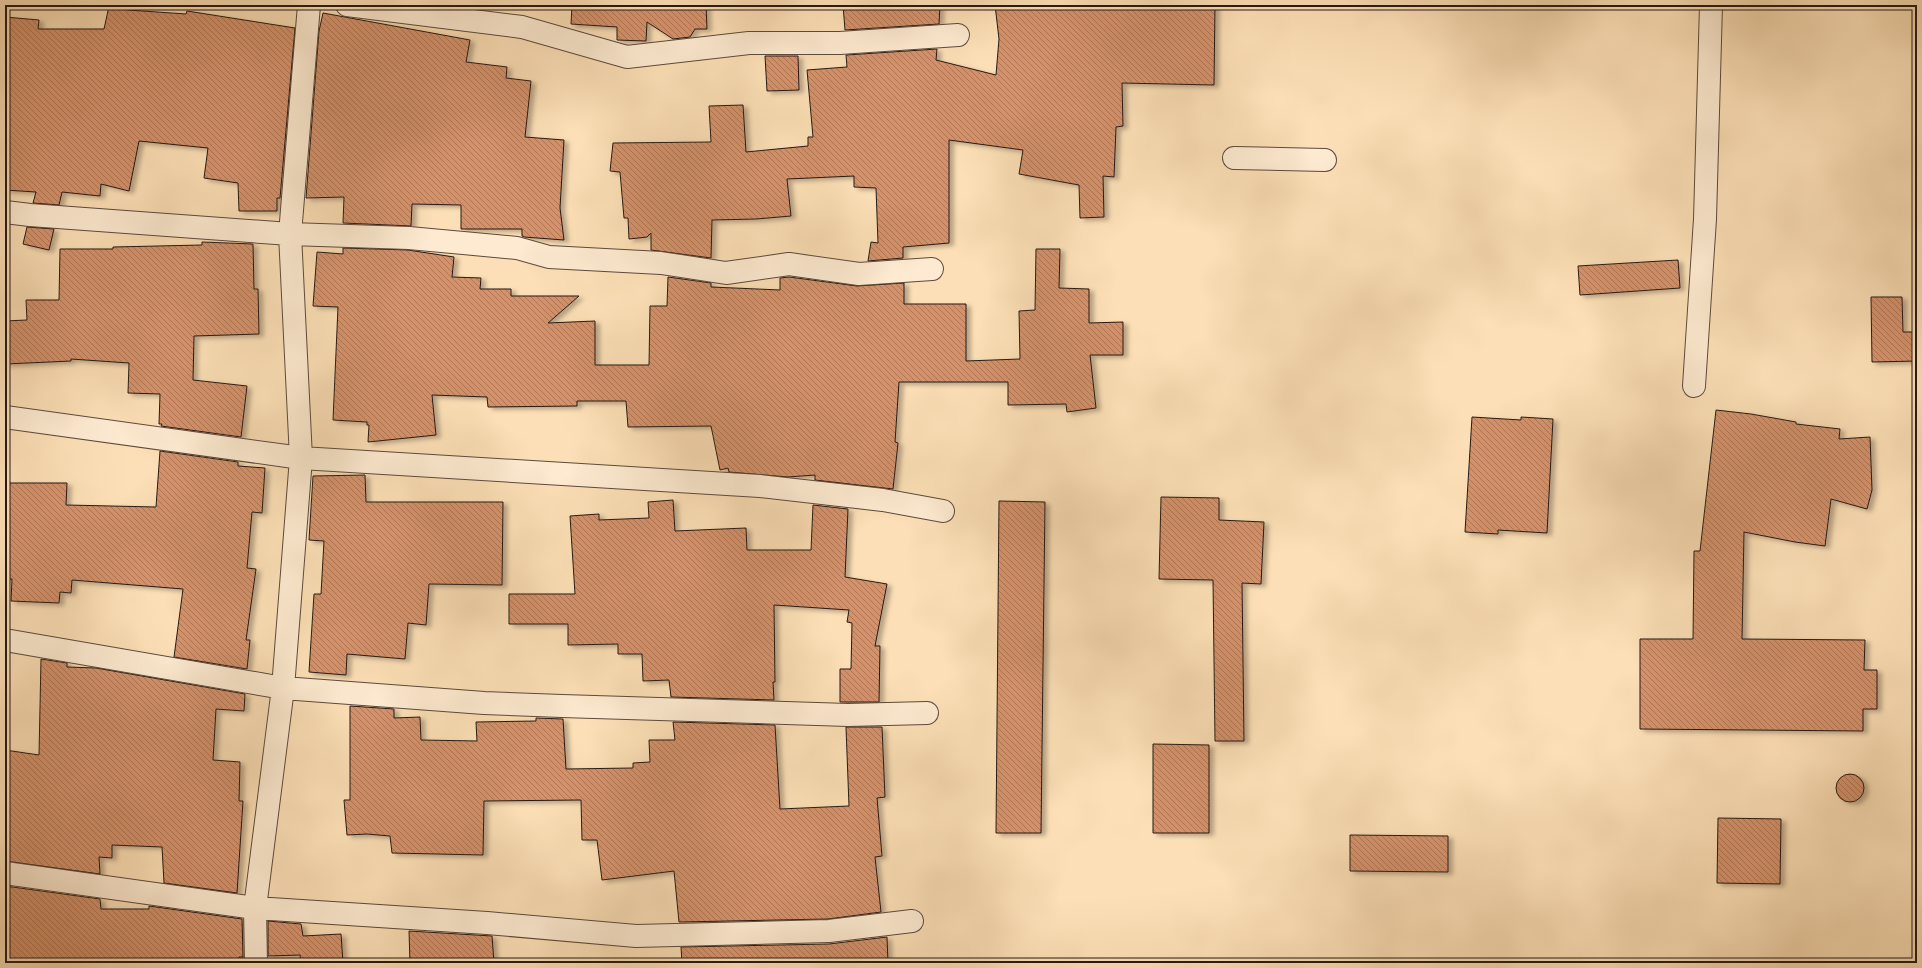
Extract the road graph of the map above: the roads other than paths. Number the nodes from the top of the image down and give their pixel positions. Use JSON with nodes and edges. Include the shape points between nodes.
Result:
{"nodes":[{"id":1,"x":309,"y":5,"type":"edge"},
{"id":2,"x":347,"y":5,"type":"edge"},
{"id":3,"x":1711,"y":5,"type":"edge"},
{"id":4,"x":958,"y":35,"type":"dead end"},
{"id":5,"x":1234,"y":158,"type":"dead end"},
{"id":6,"x":1324,"y":160,"type":"dead end"},
{"id":7,"x":5,"y":212,"type":"edge"},
{"id":8,"x":290,"y":234,"type":"junction"},
{"id":9,"x":932,"y":269,"type":"dead end"},
{"id":10,"x":1694,"y":386,"type":"dead end"},
{"id":11,"x":5,"y":417,"type":"edge"},
{"id":12,"x":301,"y":458,"type":"junction"},
{"id":13,"x":943,"y":511,"type":"dead end"},
{"id":14,"x":5,"y":640,"type":"edge"},
{"id":15,"x":283,"y":688,"type":"junction"},
{"id":16,"x":928,"y":713,"type":"dead end"},
{"id":17,"x":5,"y":873,"type":"edge"},
{"id":18,"x":255,"y":908,"type":"junction"},
{"id":19,"x":912,"y":921,"type":"dead end"},
{"id":20,"x":256,"y":963,"type":"edge"}],
"edges":[{"from":1,"to":8,"type":"street"},
{"from":2,"to":4,"type":"street","via":[[522,27],[627,57],[749,43],[840,43]]},
{"from":3,"to":10,"type":"street","via":[[1705,219]]},
{"from":5,"to":6,"type":"street"},
{"from":7,"to":8,"type":"street"},
{"from":8,"to":9,"type":"street","via":[[409,238],[517,248],[549,257],[661,263],[726,273],[789,264],[859,274]]},
{"from":8,"to":12,"type":"street"},
{"from":11,"to":12,"type":"street"},
{"from":12,"to":13,"type":"street","via":[[760,486],[883,500]]},
{"from":12,"to":15,"type":"street"},
{"from":14,"to":15,"type":"street"},
{"from":15,"to":16,"type":"street","via":[[484,703],[848,715]]},
{"from":15,"to":18,"type":"street"},
{"from":17,"to":18,"type":"street"},
{"from":18,"to":19,"type":"street","via":[[487,923],[636,936],[829,931]]},
{"from":18,"to":20,"type":"street"}]}
